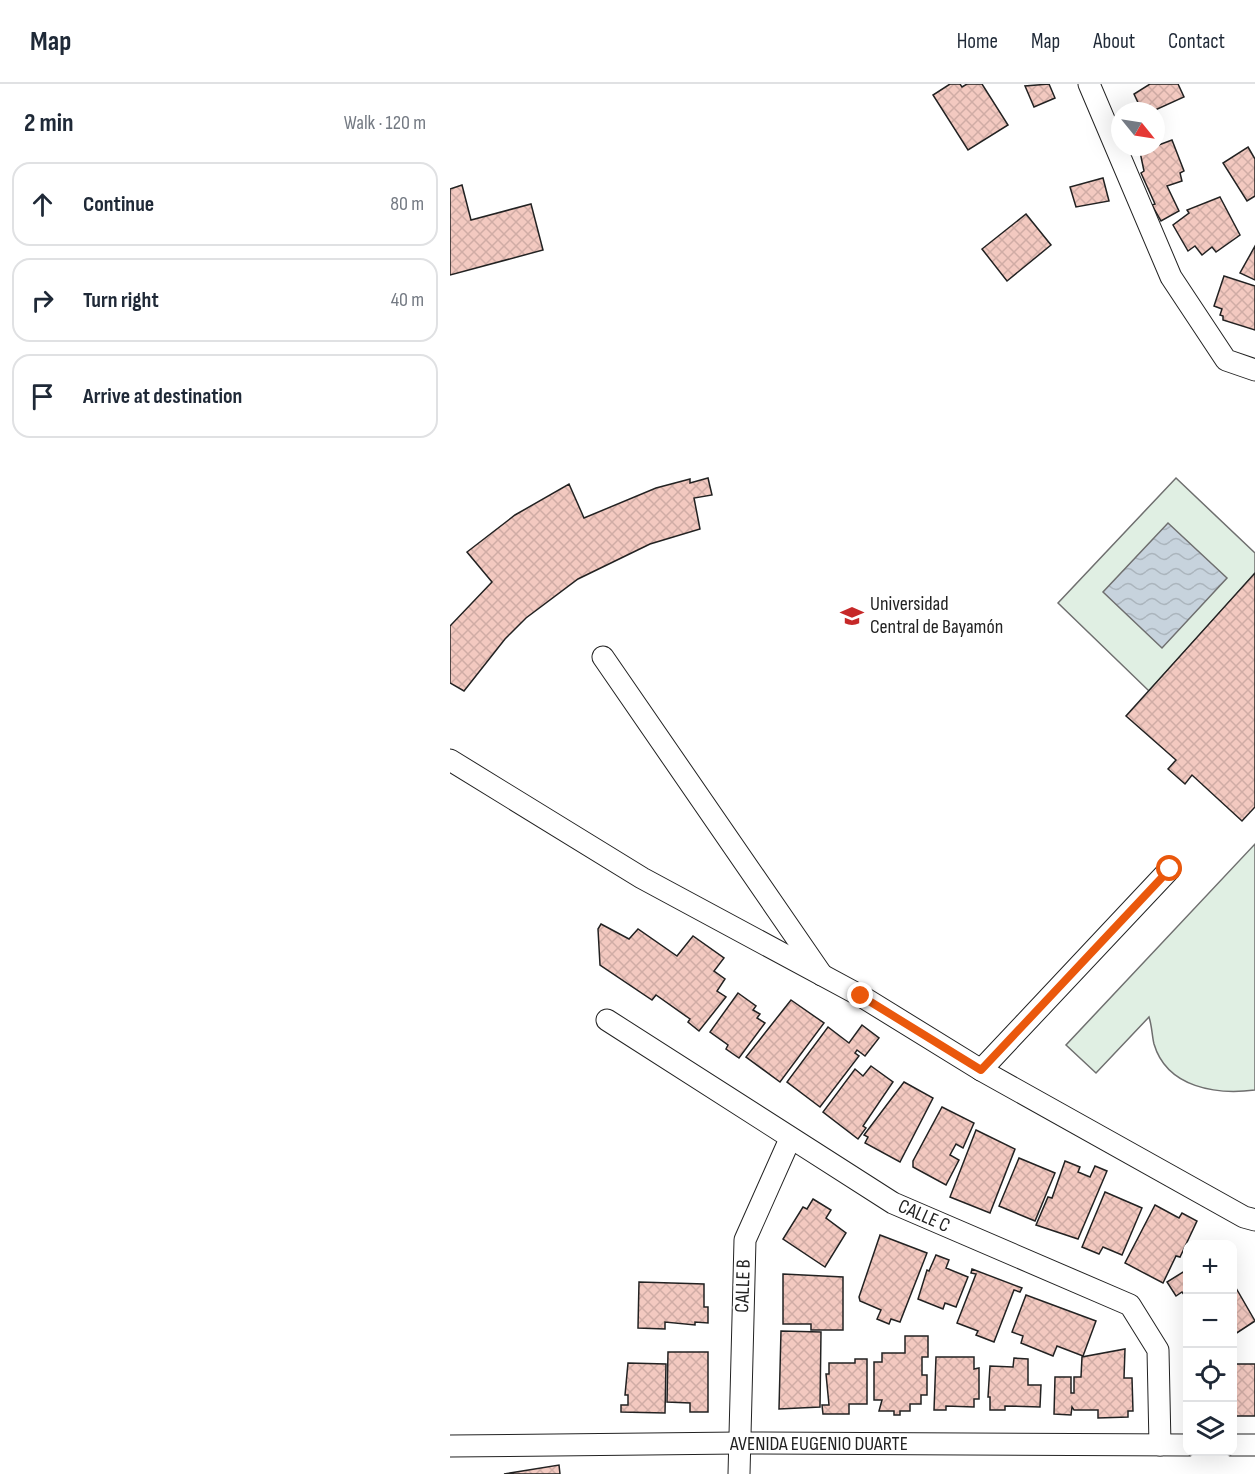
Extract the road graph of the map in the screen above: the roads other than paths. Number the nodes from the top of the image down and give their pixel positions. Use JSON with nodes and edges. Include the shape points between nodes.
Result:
{"nodes":[{"id":1,"x":1089,"y":84,"type":"edge"},
{"id":2,"x":1255,"y":370,"type":"edge"},
{"id":3,"x":603,"y":657,"type":"dead end"},
{"id":4,"x":450,"y":760,"type":"edge"},
{"id":5,"x":1170,"y":869,"type":"dead end"},
{"id":6,"x":824,"y":978,"type":"junction"},
{"id":7,"x":607,"y":1020,"type":"dead end"},
{"id":8,"x":981,"y":1070,"type":"junction"},
{"id":9,"x":790,"y":1139,"type":"junction"},
{"id":10,"x":1255,"y":1220,"type":"edge"},
{"id":11,"x":739,"y":1443,"type":"junction"},
{"id":12,"x":1160,"y":1445,"type":"junction"},
{"id":13,"x":1183,"y":1445,"type":"edge"},
{"id":14,"x":1237,"y":1445,"type":"edge"},
{"id":15,"x":1255,"y":1445,"type":"edge"},
{"id":16,"x":450,"y":1446,"type":"edge"},
{"id":17,"x":739,"y":1474,"type":"edge"}],
"edges":[{"from":1,"to":2,"type":"street","via":[[1171,277],[1226,360]]},
{"from":3,"to":6,"type":"street"},
{"from":4,"to":6,"type":"street","via":[[642,878]]},
{"from":5,"to":8,"type":"street"},
{"from":6,"to":8,"type":"street","via":[[861,996]]},
{"from":7,"to":9,"type":"street","name":"CALLE C"},
{"from":8,"to":10,"type":"street"},
{"from":9,"to":11,"type":"street","name":"CALLE B","via":[[745,1240]]},
{"from":9,"to":12,"type":"street","name":"CALLE C","via":[[894,1203],[1130,1305],[1158,1350]]},
{"from":11,"to":12,"type":"street","name":"AVENIDA EUGENIO DUARTE"},
{"from":11,"to":16,"type":"street","name":"AVENIDA EUGENIO DUARTE"},
{"from":11,"to":17,"type":"street","name":"CALLE B"},
{"from":12,"to":13,"type":"street","name":"AVENIDA EUGENIO DUARTE"},
{"from":14,"to":15,"type":"street"}]}
